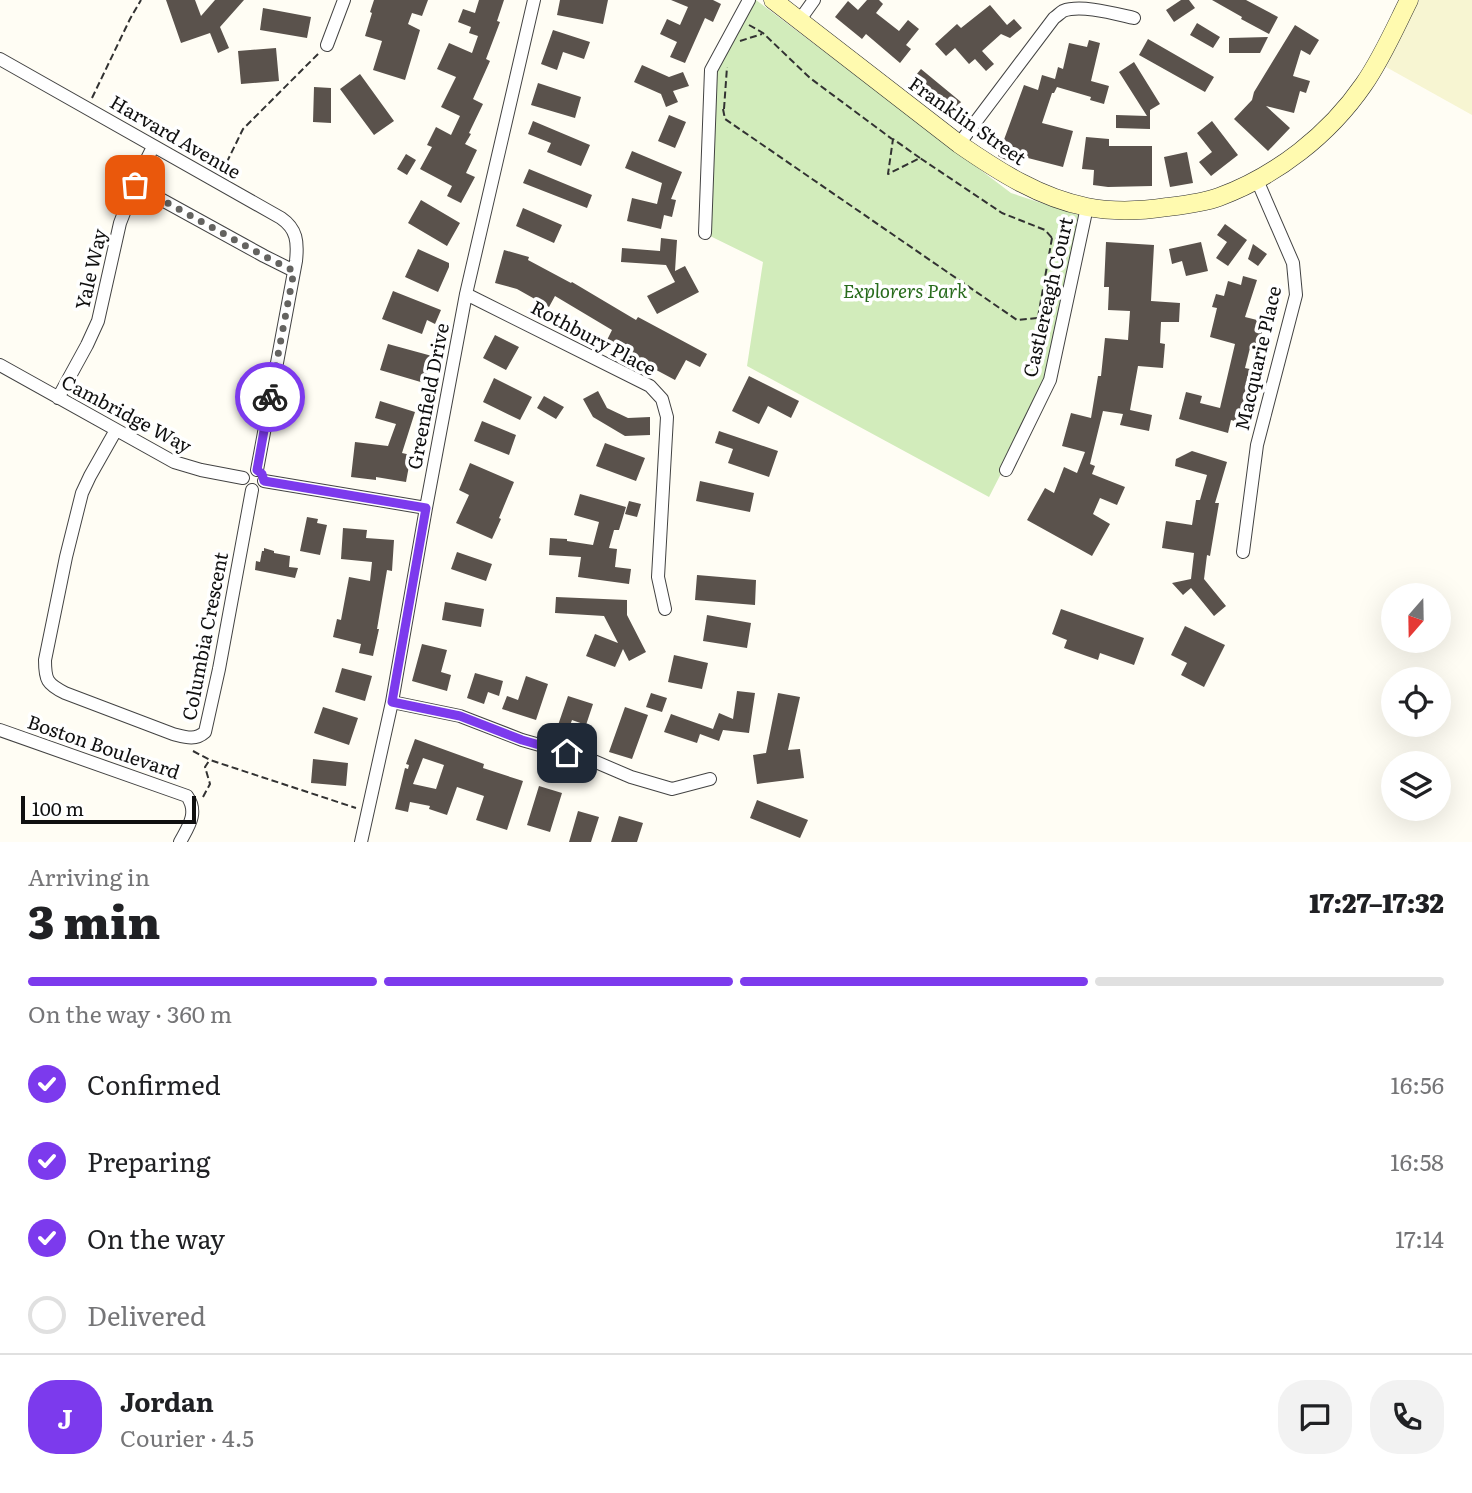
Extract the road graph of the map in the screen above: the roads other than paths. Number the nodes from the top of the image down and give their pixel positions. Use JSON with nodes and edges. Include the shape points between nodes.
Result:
{"nodes":[{"id":1,"x":344,"y":0,"type":"edge"},
{"id":2,"x":534,"y":0,"type":"edge"},
{"id":3,"x":749,"y":0,"type":"edge"},
{"id":4,"x":773,"y":0,"type":"edge"},
{"id":5,"x":814,"y":0,"type":"edge"},
{"id":6,"x":1409,"y":0,"type":"edge"},
{"id":7,"x":1134,"y":18,"type":"dead end"},
{"id":8,"x":799,"y":21,"type":"junction"},
{"id":9,"x":327,"y":45,"type":"road end"},
{"id":10,"x":0,"y":59,"type":"edge"},
{"id":11,"x":959,"y":144,"type":"junction"},
{"id":12,"x":153,"y":147,"type":"junction"},
{"id":13,"x":1256,"y":180,"type":"junction"},
{"id":14,"x":135,"y":185,"type":"junction"},
{"id":15,"x":1087,"y":207,"type":"junction"},
{"id":16,"x":705,"y":233,"type":"dead end"},
{"id":17,"x":294,"y":271,"type":"junction"},
{"id":18,"x":466,"y":293,"type":"junction"},
{"id":19,"x":0,"y":365,"type":"edge"},
{"id":20,"x":58,"y":398,"type":"junction"},
{"id":21,"x":116,"y":430,"type":"junction"},
{"id":22,"x":257,"y":470,"type":"junction"},
{"id":23,"x":1006,"y":470,"type":"dead end"},
{"id":24,"x":243,"y":478,"type":"junction"},
{"id":25,"x":264,"y":481,"type":"junction"},
{"id":26,"x":252,"y":490,"type":"junction"},
{"id":27,"x":426,"y":508,"type":"junction"},
{"id":28,"x":1243,"y":552,"type":"dead end"},
{"id":29,"x":665,"y":609,"type":"dead end"},
{"id":30,"x":392,"y":702,"type":"junction"},
{"id":31,"x":0,"y":730,"type":"edge"},
{"id":32,"x":710,"y":779,"type":"dead end"},
{"id":33,"x":180,"y":842,"type":"edge"},
{"id":34,"x":361,"y":842,"type":"edge"}],
"edges":[{"from":1,"to":9,"type":"street"},
{"from":2,"to":18,"type":"street","name":"Greenfield Drive"},
{"from":3,"to":16,"type":"street","via":[[711,71]]},
{"from":4,"to":8,"type":"street","name":"Franklin Street"},
{"from":5,"to":8,"type":"street"},
{"from":6,"to":13,"type":"street","name":"Franklin Street","via":[[1364,84],[1341,112],[1291,158]]},
{"from":7,"to":11,"type":"street","via":[[1065,10],[1054,18]]},
{"from":8,"to":11,"type":"street","name":"Franklin Street"},
{"from":10,"to":12,"type":"street","name":"Harvard Avenue"},
{"from":11,"to":15,"type":"street","name":"Franklin Street","via":[[1021,183]]},
{"from":12,"to":14,"type":"street","name":"Yale Way"},
{"from":12,"to":17,"type":"street","name":"Harvard Avenue","via":[[292,227],[297,240]]},
{"from":13,"to":15,"type":"street","name":"Franklin Street","via":[[1217,198],[1179,206],[1151,210]]},
{"from":13,"to":28,"type":"street","name":"Macquarie Place","via":[[1293,263],[1296,295],[1257,445]]},
{"from":14,"to":17,"type":"street"},
{"from":14,"to":20,"type":"street","name":"Yale Way","via":[[120,223],[98,321]]},
{"from":15,"to":23,"type":"street","name":"Castlereagh Court","via":[[1050,380]]},
{"from":17,"to":22,"type":"street","name":"Harvard Avenue"},
{"from":18,"to":27,"type":"street","name":"Greenfield Drive"},
{"from":18,"to":29,"type":"street","name":"Rothbury Place","via":[[650,386],[662,399],[667,417],[658,577]]},
{"from":19,"to":20,"type":"street","name":"Cambridge Way"},
{"from":20,"to":21,"type":"street","name":"Cambridge Way"},
{"from":21,"to":24,"type":"street","name":"Cambridge Way","via":[[186,467]]},
{"from":21,"to":26,"type":"street","name":"Columbia Crescent","via":[[82,493],[45,660],[45,676],[51,686],[65,693],[173,734],[191,739],[205,732]]},
{"from":22,"to":24,"type":"street","via":[[249,470]]},
{"from":22,"to":25,"type":"street"},
{"from":24,"to":26,"type":"street"},
{"from":25,"to":26,"type":"street"},
{"from":25,"to":27,"type":"street"},
{"from":27,"to":30,"type":"street","name":"Greenfield Drive"},
{"from":30,"to":32,"type":"street","via":[[460,716],[672,789]]},
{"from":30,"to":34,"type":"street","name":"Greenfield Drive"},
{"from":31,"to":33,"type":"street","name":"Boston Boulevard","via":[[187,796],[193,816]]}]}
